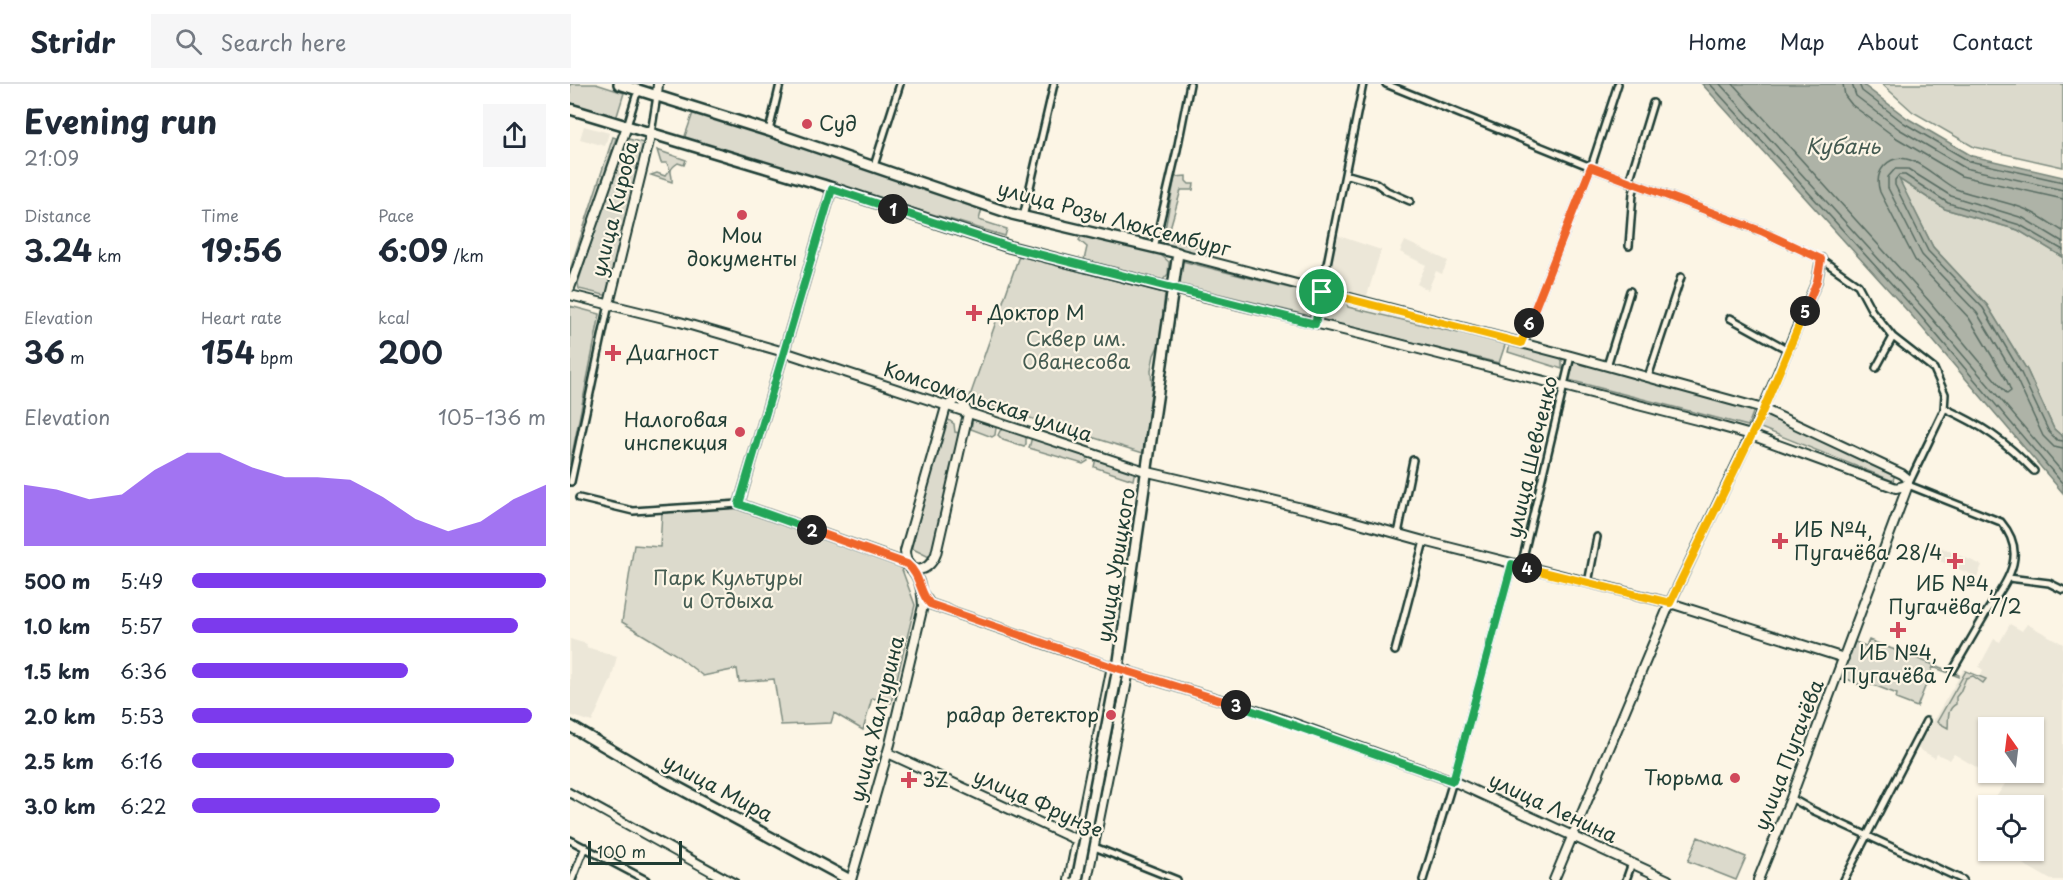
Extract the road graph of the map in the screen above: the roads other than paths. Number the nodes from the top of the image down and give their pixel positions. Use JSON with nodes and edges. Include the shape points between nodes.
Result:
{"nodes":[{"id":1,"x":620,"y":84,"type":"edge"},
{"id":2,"x":658,"y":84,"type":"edge"},
{"id":3,"x":780,"y":84,"type":"edge"},
{"id":4,"x":900,"y":84,"type":"edge"},
{"id":5,"x":1054,"y":84,"type":"edge"},
{"id":6,"x":1190,"y":84,"type":"edge"},
{"id":7,"x":1363,"y":84,"type":"edge"},
{"id":8,"x":1386,"y":84,"type":"edge"},
{"id":9,"x":1618,"y":84,"type":"edge"},
{"id":10,"x":641,"y":90,"type":"junction"},
{"id":11,"x":657,"y":95,"type":"junction"},
{"id":12,"x":1653,"y":103,"type":"dead end"},
{"id":13,"x":570,"y":109,"type":"edge"},
{"id":14,"x":627,"y":126,"type":"junction"},
{"id":15,"x":769,"y":131,"type":"junction"},
{"id":16,"x":651,"y":133,"type":"junction"},
{"id":17,"x":874,"y":166,"type":"junction"},
{"id":18,"x":1591,"y":167,"type":"junction"},
{"id":19,"x":1345,"y":174,"type":"junction"},
{"id":20,"x":1629,"y":182,"type":"junction"},
{"id":21,"x":1636,"y":184,"type":"junction"},
{"id":22,"x":832,"y":189,"type":"junction"},
{"id":23,"x":1410,"y":201,"type":"dead end"},
{"id":24,"x":1023,"y":217,"type":"junction"},
{"id":25,"x":1629,"y":246,"type":"dead end"},
{"id":26,"x":1154,"y":248,"type":"junction"},
{"id":27,"x":1178,"y":254,"type":"junction"},
{"id":28,"x":1821,"y":259,"type":"junction"},
{"id":29,"x":1681,"y":277,"type":"dead end"},
{"id":30,"x":570,"y":288,"type":"edge"},
{"id":31,"x":1173,"y":289,"type":"junction"},
{"id":32,"x":1630,"y":291,"type":"dead end"},
{"id":33,"x":1322,"y":292,"type":"junction"},
{"id":34,"x":570,"y":295,"type":"edge"},
{"id":35,"x":609,"y":304,"type":"junction"},
{"id":36,"x":1730,"y":318,"type":"dead end"},
{"id":37,"x":1315,"y":324,"type":"junction"},
{"id":38,"x":1893,"y":337,"type":"junction"},
{"id":39,"x":1521,"y":343,"type":"junction"},
{"id":40,"x":1788,"y":350,"type":"junction"},
{"id":41,"x":784,"y":352,"type":"junction"},
{"id":42,"x":1571,"y":356,"type":"junction"},
{"id":43,"x":1607,"y":366,"type":"junction"},
{"id":44,"x":1876,"y":368,"type":"dead end"},
{"id":45,"x":1648,"y":377,"type":"junction"},
{"id":46,"x":1564,"y":386,"type":"junction"},
{"id":47,"x":946,"y":407,"type":"junction"},
{"id":48,"x":1944,"y":408,"type":"junction"},
{"id":49,"x":1763,"y":409,"type":"junction"},
{"id":50,"x":968,"y":414,"type":"junction"},
{"id":51,"x":1751,"y":435,"type":"junction"},
{"id":52,"x":1413,"y":460,"type":"dead end"},
{"id":53,"x":2034,"y":471,"type":"dead end"},
{"id":54,"x":1148,"y":472,"type":"junction"},
{"id":55,"x":571,"y":482,"type":"edge"},
{"id":56,"x":1908,"y":485,"type":"junction"},
{"id":57,"x":579,"y":498,"type":"dead end"},
{"id":58,"x":739,"y":504,"type":"junction"},
{"id":59,"x":1398,"y":534,"type":"junction"},
{"id":60,"x":1597,"y":537,"type":"dead end"},
{"id":61,"x":1424,"y":541,"type":"junction"},
{"id":62,"x":1512,"y":564,"type":"junction"},
{"id":63,"x":1521,"y":566,"type":"junction"},
{"id":64,"x":910,"y":567,"type":"junction"},
{"id":65,"x":2009,"y":579,"type":"junction"},
{"id":66,"x":1588,"y":583,"type":"junction"},
{"id":67,"x":921,"y":590,"type":"junction"},
{"id":68,"x":2063,"y":590,"type":"edge"},
{"id":69,"x":1670,"y":603,"type":"junction"},
{"id":70,"x":1395,"y":651,"type":"dead end"},
{"id":71,"x":1844,"y":658,"type":"junction"},
{"id":72,"x":1115,"y":667,"type":"junction"},
{"id":73,"x":1953,"y":670,"type":"dead end"},
{"id":74,"x":1129,"y":671,"type":"junction"},
{"id":75,"x":1926,"y":721,"type":"dead end"},
{"id":76,"x":570,"y":726,"type":"edge"},
{"id":77,"x":888,"y":753,"type":"junction"},
{"id":78,"x":1453,"y":781,"type":"junction"},
{"id":79,"x":1791,"y":798,"type":"junction"},
{"id":80,"x":1866,"y":835,"type":"junction"},
{"id":81,"x":1574,"y":836,"type":"junction"},
{"id":82,"x":570,"y":840,"type":"edge"},
{"id":83,"x":1077,"y":840,"type":"junction"},
{"id":84,"x":585,"y":847,"type":"junction"},
{"id":85,"x":1094,"y":847,"type":"junction"},
{"id":86,"x":1632,"y":863,"type":"junction"},
{"id":87,"x":572,"y":880,"type":"edge"},
{"id":88,"x":646,"y":880,"type":"edge"},
{"id":89,"x":850,"y":880,"type":"edge"},
{"id":90,"x":1069,"y":880,"type":"edge"},
{"id":91,"x":1077,"y":880,"type":"edge"},
{"id":92,"x":1087,"y":880,"type":"edge"},
{"id":93,"x":1177,"y":880,"type":"edge"},
{"id":94,"x":1423,"y":880,"type":"edge"},
{"id":95,"x":1554,"y":880,"type":"edge"},
{"id":96,"x":1626,"y":880,"type":"edge"},
{"id":97,"x":1668,"y":880,"type":"edge"},
{"id":98,"x":1758,"y":880,"type":"edge"},
{"id":99,"x":1844,"y":880,"type":"edge"},
{"id":100,"x":1963,"y":880,"type":"edge"}],
"edges":[{"from":1,"to":10,"type":"main road","name":"улица Розы Люксембург"},
{"from":2,"to":11,"type":"main road","name":"улица Кирова"},
{"from":3,"to":15,"type":"street"},
{"from":4,"to":17,"type":"street"},
{"from":5,"to":24,"type":"street"},
{"from":6,"to":26,"type":"street"},
{"from":7,"to":19,"type":"street"},
{"from":8,"to":18,"type":"street"},
{"from":9,"to":18,"type":"street"},
{"from":10,"to":11,"type":"main road","name":"улица Розы Люксембург"},
{"from":10,"to":14,"type":"street","name":"улица Кирова"},
{"from":11,"to":15,"type":"main road","name":"улица Розы Люксембург"},
{"from":11,"to":16,"type":"street","name":"улица Кирова"},
{"from":12,"to":20,"type":"street"},
{"from":13,"to":14,"type":"main road","name":"улица Розы Люксембург"},
{"from":14,"to":16,"type":"main road","name":"улица Розы Люксембург"},
{"from":14,"to":30,"type":"main road","name":"улица Кирова"},
{"from":15,"to":17,"type":"main road","name":"улица Розы Люксембург"},
{"from":16,"to":22,"type":"main road","name":"улица Розы Люксембург"},
{"from":16,"to":35,"type":"main road","name":"улица Кирова"},
{"from":17,"to":24,"type":"main road","name":"улица Розы Люксембург"},
{"from":18,"to":20,"type":"street"},
{"from":18,"to":39,"type":"street"},
{"from":19,"to":23,"type":"street","via":[[1376,183]]},
{"from":19,"to":33,"type":"street"},
{"from":20,"to":21,"type":"street"},
{"from":21,"to":25,"type":"street"},
{"from":21,"to":28,"type":"street","via":[[1761,231]]},
{"from":22,"to":31,"type":"main road","name":"улица Розы Люксембург","via":[[1010,247]]},
{"from":22,"to":41,"type":"main road"},
{"from":24,"to":26,"type":"main road","name":"улица Розы Люксембург"},
{"from":26,"to":27,"type":"main road","name":"улица Розы Люксембург"},
{"from":27,"to":31,"type":"main road","name":"улица Урицкого"},
{"from":27,"to":33,"type":"main road","name":"улица Розы Люксембург"},
{"from":28,"to":38,"type":"street","via":[[1858,285]]},
{"from":28,"to":40,"type":"main road","via":[[1817,281]]},
{"from":29,"to":45,"type":"street"},
{"from":31,"to":37,"type":"main road","name":"улица Розы Люксембург"},
{"from":31,"to":54,"type":"main road","name":"улица Урицкого"},
{"from":32,"to":43,"type":"street"},
{"from":33,"to":37,"type":"street"},
{"from":33,"to":39,"type":"main road","name":"улица Розы Люксембург"},
{"from":34,"to":35,"type":"main road","name":"Комсомольская улица"},
{"from":35,"to":41,"type":"main road","name":"Комсомольская улица"},
{"from":35,"to":55,"type":"street","name":"улица Кирова"},
{"from":36,"to":40,"type":"street"},
{"from":37,"to":46,"type":"main road","name":"улица Розы Люксембург"},
{"from":38,"to":44,"type":"street"},
{"from":38,"to":48,"type":"street","via":[[1934,369],[1945,394]]},
{"from":39,"to":42,"type":"main road","name":"улица Розы Люксембург"},
{"from":40,"to":49,"type":"main road"},
{"from":41,"to":47,"type":"main road","name":"Комсомольская улица"},
{"from":41,"to":58,"type":"main road"},
{"from":42,"to":43,"type":"main road","name":"улица Розы Люксембург"},
{"from":42,"to":46,"type":"street","name":"улица Шевченко"},
{"from":43,"to":45,"type":"main road","name":"улица Розы Люксембург"},
{"from":45,"to":49,"type":"main road","name":"улица Розы Люксембург"},
{"from":46,"to":51,"type":"main road","name":"улица Розы Люксембург"},
{"from":46,"to":63,"type":"street","name":"улица Шевченко"},
{"from":47,"to":50,"type":"main road","name":"Комсомольская улица"},
{"from":47,"to":50,"type":"main road","via":[[960,397]]},
{"from":47,"to":64,"type":"main road","name":"улица Халтурина","via":[[905,551]]},
{"from":48,"to":53,"type":"street","via":[[2003,441]]},
{"from":48,"to":56,"type":"street","name":"улица Пугачёва"},
{"from":49,"to":51,"type":"main road"},
{"from":49,"to":56,"type":"main road","name":"улица Розы Люксембург","via":[[1902,474]]},
{"from":50,"to":54,"type":"main road","name":"Комсомольская улица"},
{"from":50,"to":64,"type":"main road","via":[[933,563],[922,570]]},
{"from":51,"to":56,"type":"main road","name":"улица Розы Люксембург","via":[[1896,488]]},
{"from":51,"to":69,"type":"main road"},
{"from":52,"to":59,"type":"street"},
{"from":54,"to":59,"type":"main road","name":"Комсомольская улица"},
{"from":54,"to":72,"type":"main road","name":"улица Урицкого"},
{"from":56,"to":65,"type":"street","name":"улица Розы Люксембург","via":[[2001,522],[2010,532],[2014,547]]},
{"from":56,"to":71,"type":"main road","name":"улица Пугачёва"},
{"from":57,"to":58,"type":"street","via":[[633,511]]},
{"from":58,"to":64,"type":"main road"},
{"from":59,"to":61,"type":"main road","name":"Комсомольская улица"},
{"from":60,"to":66,"type":"street"},
{"from":61,"to":62,"type":"main road","name":"Комсомольская улица"},
{"from":61,"to":70,"type":"street"},
{"from":62,"to":63,"type":"main road","name":"Комсомольская улица"},
{"from":62,"to":78,"type":"street","name":"улица Шевченко"},
{"from":63,"to":66,"type":"main road","name":"Комсомольская улица"},
{"from":64,"to":67,"type":"main road","name":"улица Халтурина"},
{"from":65,"to":68,"type":"street","via":[[2049,583]]},
{"from":65,"to":73,"type":"street"},
{"from":66,"to":69,"type":"main road","name":"Комсомольская улица"},
{"from":67,"to":72,"type":"main road","name":"улица Ленина","via":[[930,604]]},
{"from":67,"to":77,"type":"main road","name":"улица Халтурина","via":[[923,606]]},
{"from":69,"to":71,"type":"main road","name":"Комсомольская улица"},
{"from":69,"to":81,"type":"main road"},
{"from":71,"to":79,"type":"main road","name":"улица Пугачёва"},
{"from":72,"to":74,"type":"main road","name":"улица Ленина"},
{"from":72,"to":83,"type":"main road","name":"улица Урицкого"},
{"from":72,"to":91,"type":"main road","name":"улица Урицкого","bridge":true},
{"from":74,"to":78,"type":"main road","name":"улица Ленина","via":[[1273,716]]},
{"from":74,"to":85,"type":"main road"},
{"from":75,"to":80,"type":"street"},
{"from":76,"to":89,"type":"main road","name":"улица Мира"},
{"from":77,"to":83,"type":"main road","name":"улица Фрунзе"},
{"from":77,"to":89,"type":"main road","name":"улица Халтурина"},
{"from":78,"to":81,"type":"main road","name":"улица Ленина"},
{"from":78,"to":94,"type":"street","name":"улица Шевченко"},
{"from":79,"to":80,"type":"street"},
{"from":79,"to":98,"type":"main road","name":"улица Пугачёва"},
{"from":80,"to":99,"type":"street"},
{"from":80,"to":100,"type":"street"},
{"from":81,"to":86,"type":"main road","name":"улица Ленина"},
{"from":81,"to":95,"type":"main road"},
{"from":82,"to":84,"type":"street"},
{"from":83,"to":85,"type":"street","name":"улица Фрунзе"},
{"from":83,"to":90,"type":"main road","name":"улица Урицкого"},
{"from":84,"to":87,"type":"street"},
{"from":84,"to":88,"type":"street"},
{"from":85,"to":92,"type":"main road"},
{"from":85,"to":93,"type":"street","name":"улица Фрунзе"},
{"from":86,"to":96,"type":"street","name":"улица Ленина"},
{"from":86,"to":97,"type":"main road","name":"улица Ленина"}]}
